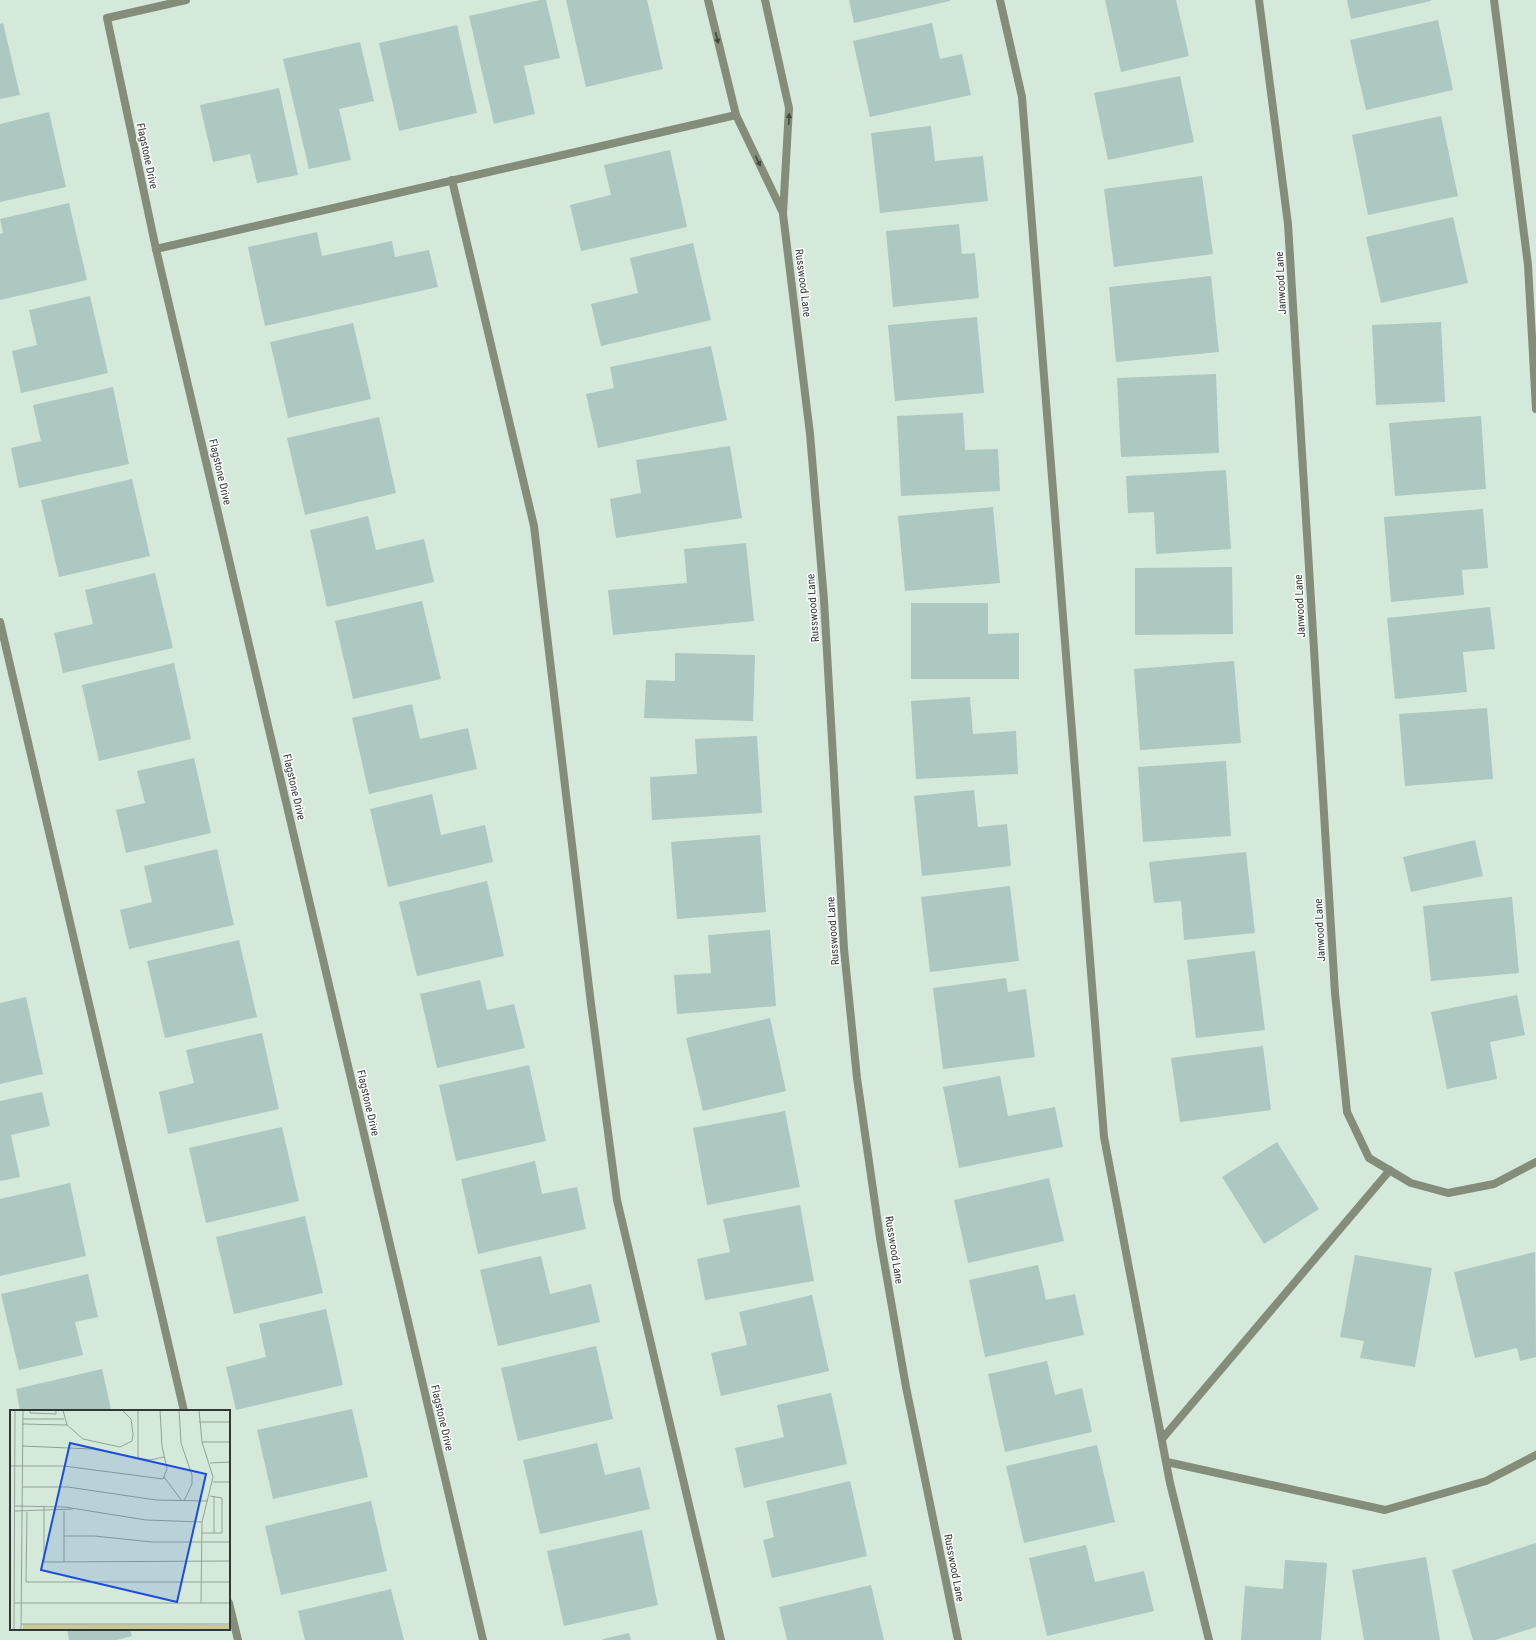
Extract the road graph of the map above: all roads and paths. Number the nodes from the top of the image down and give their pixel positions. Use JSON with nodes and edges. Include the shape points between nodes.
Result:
{"nodes":[{"id":1,"x":186,"y":0,"type":"edge"},
{"id":2,"x":708,"y":0,"type":"edge"},
{"id":3,"x":765,"y":0,"type":"edge"},
{"id":4,"x":1000,"y":0,"type":"edge"},
{"id":5,"x":1259,"y":0,"type":"edge"},
{"id":6,"x":1494,"y":0,"type":"edge"},
{"id":7,"x":736,"y":115,"type":"junction"},
{"id":8,"x":452,"y":180,"type":"junction"},
{"id":9,"x":783,"y":214,"type":"junction"},
{"id":10,"x":156,"y":249,"type":"junction"},
{"id":11,"x":1536,"y":409,"type":"edge"},
{"id":12,"x":0,"y":622,"type":"edge"},
{"id":13,"x":1536,"y":1162,"type":"edge"},
{"id":14,"x":1390,"y":1170,"type":"junction"},
{"id":15,"x":184,"y":1410,"type":"edge"},
{"id":16,"x":1162,"y":1439,"type":"junction"},
{"id":17,"x":1536,"y":1456,"type":"edge"},
{"id":18,"x":1167,"y":1462,"type":"junction"},
{"id":19,"x":230,"y":1607,"type":"edge"},
{"id":20,"x":238,"y":1640,"type":"edge"},
{"id":21,"x":483,"y":1640,"type":"edge"},
{"id":22,"x":721,"y":1640,"type":"edge"},
{"id":23,"x":958,"y":1640,"type":"edge"},
{"id":24,"x":1208,"y":1640,"type":"edge"}],
"edges":[{"from":1,"to":10,"type":"street","name":"Flagstone Drive","via":[[107,18]]},
{"from":2,"to":7,"type":"street","name":"Russwood Lane","one_way":true},
{"from":9,"to":3,"type":"street","name":"Russwood Lane","one_way":true,"via":[[789,108]]},
{"from":4,"to":16,"type":"street","via":[[1022,96],[1104,1137]]},
{"from":5,"to":14,"type":"street","name":"Janwood Lane","via":[[1288,224],[1335,993],[1347,1112],[1369,1158]]},
{"from":6,"to":11,"type":"street","via":[[1528,265]]},
{"from":7,"to":8,"type":"street"},
{"from":7,"to":9,"type":"street","name":"Russwood Lane","one_way":true},
{"from":8,"to":10,"type":"street"},
{"from":8,"to":22,"type":"street","via":[[534,526],[617,1200]]},
{"from":9,"to":23,"type":"street","name":"Russwood Lane","via":[[811,442],[824,600],[844,949],[857,1078],[880,1238],[906,1387]]},
{"from":10,"to":21,"type":"street","name":"Flagstone Drive"},
{"from":12,"to":15,"type":"street"},
{"from":13,"to":14,"type":"street","name":"Janwood Lane","via":[[1494,1184],[1448,1193],[1411,1183]]},
{"from":14,"to":16,"type":"street"},
{"from":16,"to":18,"type":"street"},
{"from":17,"to":18,"type":"street","via":[[1486,1481],[1385,1510]]},
{"from":18,"to":24,"type":"street"},
{"from":19,"to":20,"type":"street"}]}
